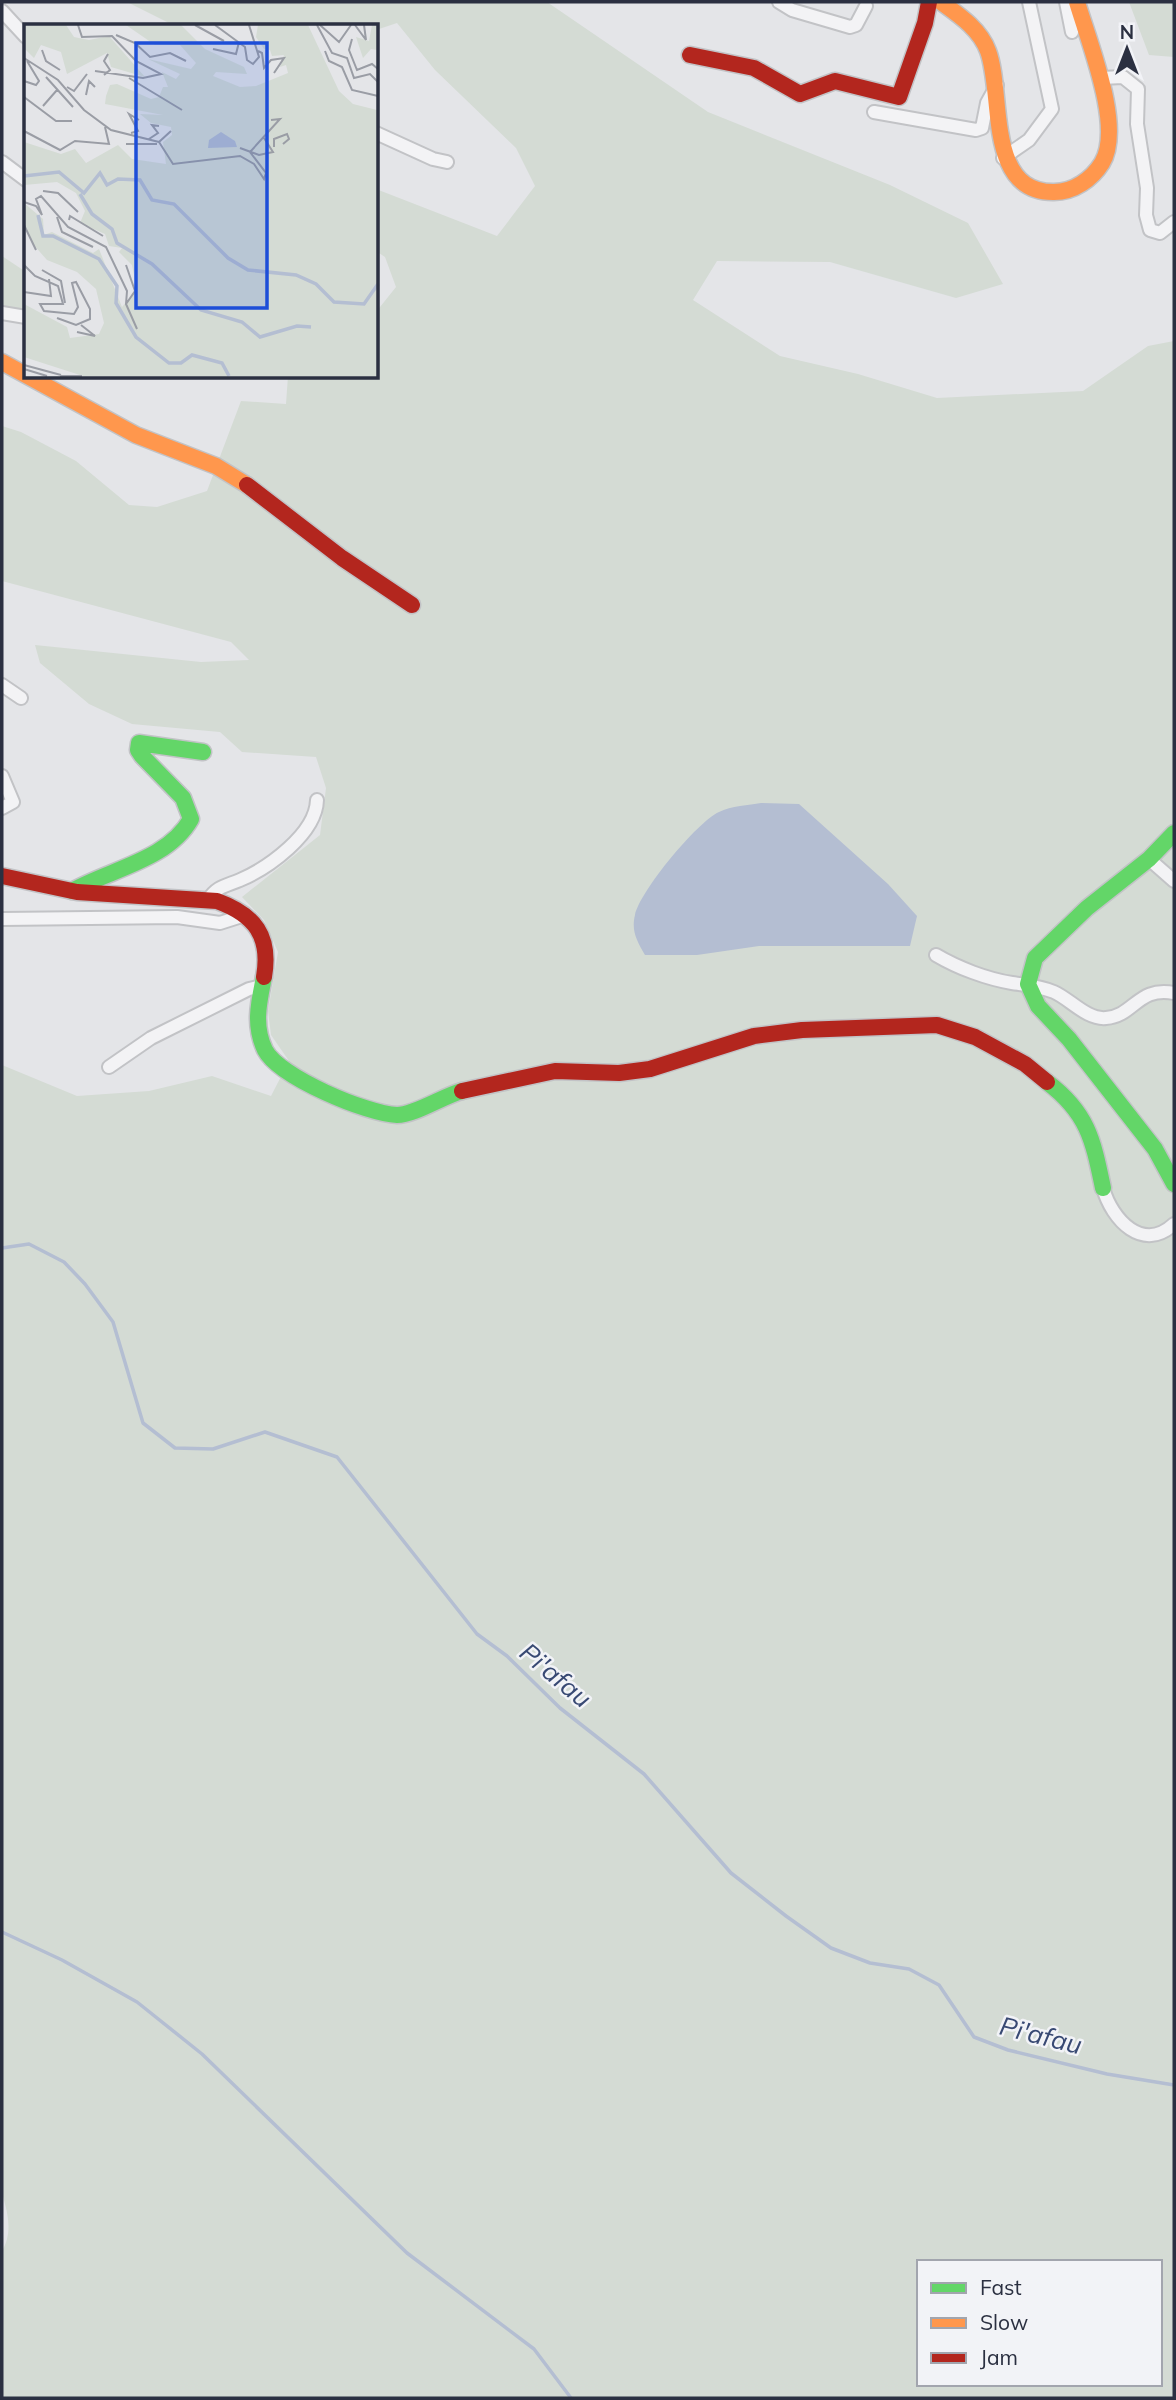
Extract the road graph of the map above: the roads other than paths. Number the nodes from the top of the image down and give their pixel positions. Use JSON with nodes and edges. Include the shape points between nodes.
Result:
{"nodes":[{"id":1,"x":779,"y":2,"type":"edge"},
{"id":2,"x":929,"y":2,"type":"edge"},
{"id":3,"x":940,"y":2,"type":"edge"},
{"id":4,"x":1029,"y":2,"type":"edge"},
{"id":5,"x":866,"y":6,"type":"dead end"},
{"id":6,"x":1073,"y":6,"type":"edge"},
{"id":7,"x":2,"y":11,"type":"edge"},
{"id":8,"x":1072,"y":32,"type":"dead end"},
{"id":9,"x":24,"y":35,"type":"edge"},
{"id":10,"x":690,"y":54,"type":"dead end"},
{"id":11,"x":1101,"y":79,"type":"junction"},
{"id":12,"x":997,"y":85,"type":"junction"},
{"id":13,"x":874,"y":112,"type":"dead end"},
{"id":14,"x":378,"y":134,"type":"edge"},
{"id":15,"x":2,"y":152,"type":"edge"},
{"id":16,"x":1003,"y":158,"type":"junction"},
{"id":17,"x":447,"y":162,"type":"dead end"},
{"id":18,"x":5,"y":165,"type":"edge"},
{"id":19,"x":24,"y":179,"type":"edge"},
{"id":20,"x":1174,"y":222,"type":"edge"},
{"id":21,"x":2,"y":313,"type":"edge"},
{"id":22,"x":24,"y":317,"type":"edge"},
{"id":23,"x":2,"y":362,"type":"edge"},
{"id":24,"x":24,"y":374,"type":"edge"},
{"id":25,"x":31,"y":378,"type":"edge"},
{"id":26,"x":412,"y":605,"type":"dead end"},
{"id":27,"x":2,"y":685,"type":"edge"},
{"id":28,"x":21,"y":698,"type":"dead end"},
{"id":29,"x":203,"y":752,"type":"dead end"},
{"id":30,"x":2,"y":776,"type":"edge"},
{"id":31,"x":317,"y":800,"type":"dead end"},
{"id":32,"x":2,"y":808,"type":"edge"},
{"id":33,"x":1174,"y":833,"type":"edge"},
{"id":34,"x":1149,"y":859,"type":"junction"},
{"id":35,"x":2,"y":876,"type":"edge"},
{"id":36,"x":1174,"y":881,"type":"edge"},
{"id":37,"x":72,"y":891,"type":"junction"},
{"id":38,"x":208,"y":900,"type":"junction"},
{"id":39,"x":245,"y":915,"type":"junction"},
{"id":40,"x":2,"y":919,"type":"edge"},
{"id":41,"x":936,"y":956,"type":"dead end"},
{"id":42,"x":262,"y":986,"type":"junction"},
{"id":43,"x":1030,"y":989,"type":"junction"},
{"id":44,"x":1174,"y":993,"type":"edge"},
{"id":45,"x":108,"y":1067,"type":"dead end"},
{"id":46,"x":1174,"y":1184,"type":"edge"},
{"id":47,"x":1103,"y":1188,"type":"joint"},
{"id":48,"x":1174,"y":1224,"type":"edge"}],
"edges":[{"from":1,"to":5,"type":"street","via":[[850,27],[856,25]]},
{"from":2,"to":10,"type":"street","via":[[899,97],[835,80],[800,94],[754,68]]},
{"from":3,"to":12,"type":"street","via":[[980,34]]},
{"from":4,"to":16,"type":"street","via":[[1052,109],[1029,140]]},
{"from":6,"to":8,"type":"street"},
{"from":6,"to":11,"type":"street"},
{"from":7,"to":9,"type":"street"},
{"from":11,"to":16,"type":"street","via":[[1108,150],[1098,171],[1084,183],[1046,192],[1023,182]]},
{"from":11,"to":20,"type":"street","via":[[1123,77],[1138,89],[1147,223],[1150,230],[1160,233]]},
{"from":12,"to":13,"type":"street","via":[[987,103],[982,128],[976,130]]},
{"from":12,"to":16,"type":"street"},
{"from":14,"to":17,"type":"street"},
{"from":15,"to":18,"type":"street"},
{"from":18,"to":19,"type":"street"},
{"from":21,"to":22,"type":"street"},
{"from":23,"to":24,"type":"street"},
{"from":25,"to":26,"type":"street","via":[[162,447],[216,466],[243,482]]},
{"from":27,"to":28,"type":"street"},
{"from":29,"to":37,"type":"street","via":[[139,743],[142,756],[188,804],[190,825],[148,856],[85,881]]},
{"from":30,"to":32,"type":"street","via":[[13,802]]},
{"from":31,"to":38,"type":"street","via":[[314,817],[303,834],[255,872],[214,891]]},
{"from":33,"to":34,"type":"street"},
{"from":34,"to":36,"type":"street"},
{"from":34,"to":43,"type":"street","via":[[1087,908],[1035,958]]},
{"from":35,"to":37,"type":"street"},
{"from":37,"to":38,"type":"street"},
{"from":38,"to":39,"type":"street"},
{"from":39,"to":40,"type":"street","via":[[220,923],[177,917]]},
{"from":39,"to":42,"type":"street","via":[[262,937],[267,957]]},
{"from":41,"to":43,"type":"street"},
{"from":42,"to":45,"type":"street","via":[[151,1038]]},
{"from":42,"to":47,"type":"street","via":[[256,1021],[266,1052],[328,1095],[399,1115],[455,1093],[555,1071],[650,1069],[754,1035],[937,1025],[975,1037],[1024,1064],[1068,1097],[1085,1120],[1096,1148]]},
{"from":43,"to":44,"type":"street","via":[[1055,992],[1095,1017],[1107,1018],[1152,992]]},
{"from":43,"to":46,"type":"street","via":[[1155,1149]]},
{"from":47,"to":48,"type":"street","via":[[1117,1219],[1133,1231],[1152,1235],[1166,1232]]}]}
